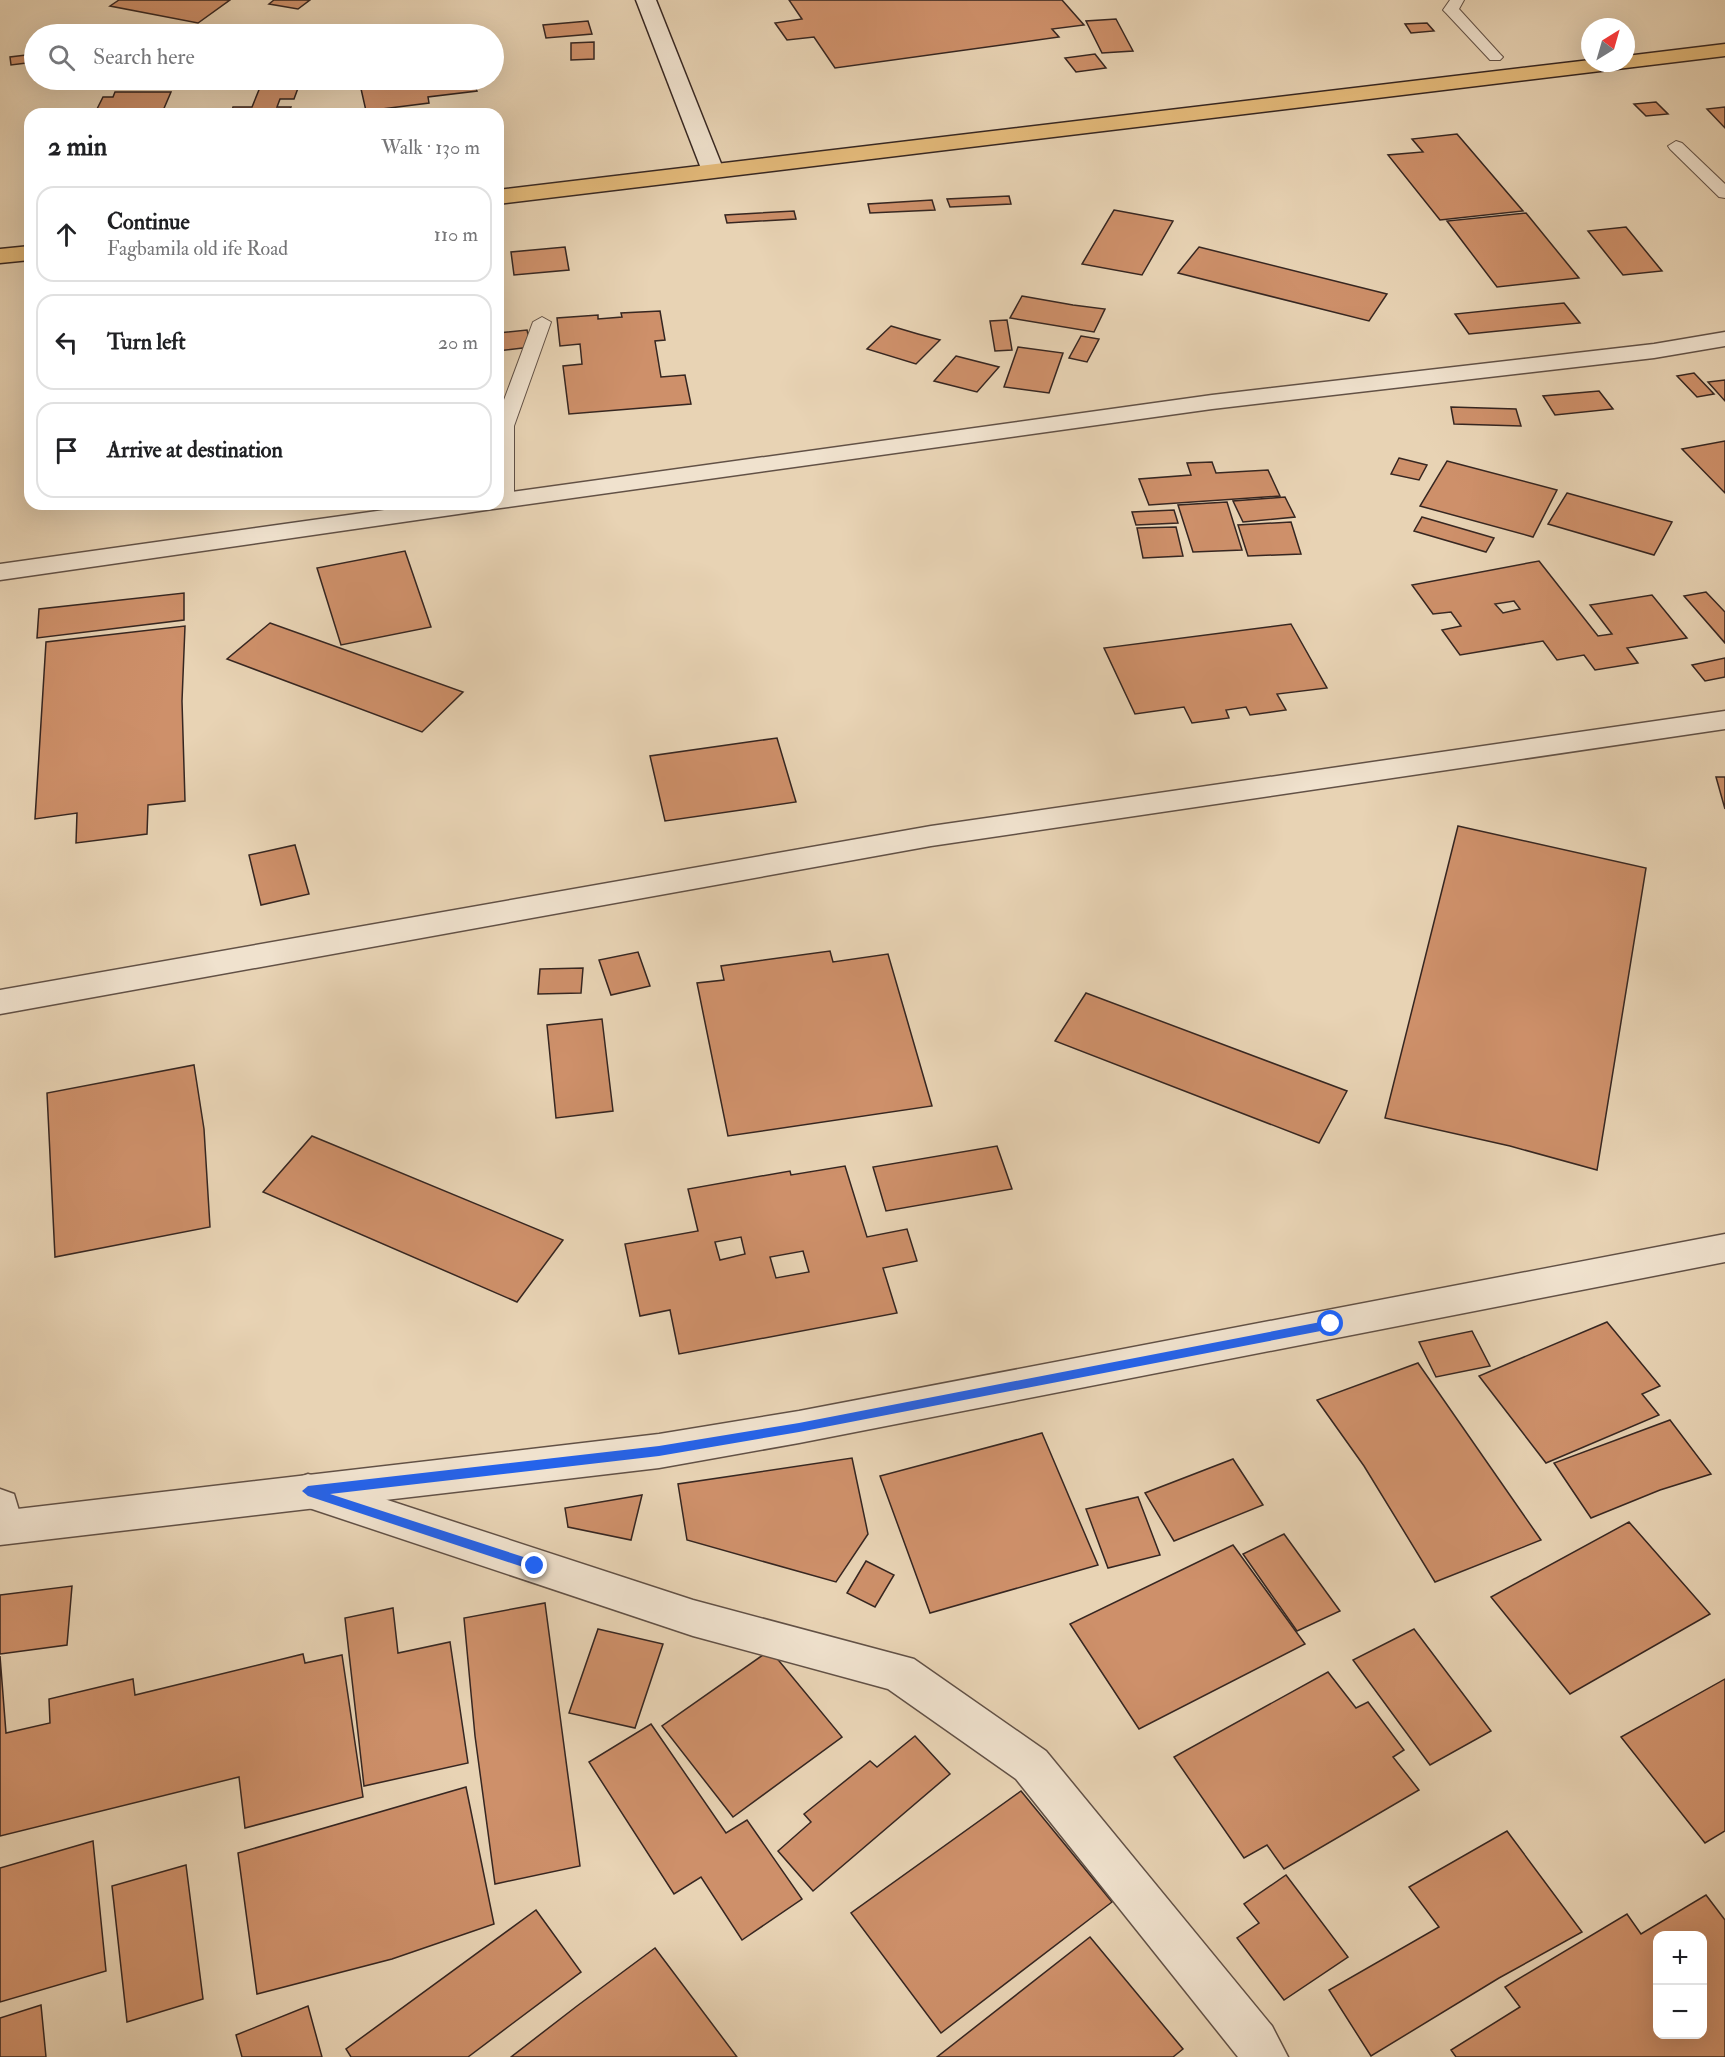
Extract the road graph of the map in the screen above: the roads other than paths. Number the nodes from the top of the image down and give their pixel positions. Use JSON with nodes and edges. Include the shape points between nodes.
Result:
{"nodes":[{"id":1,"x":646,"y":0,"type":"edge"},
{"id":2,"x":1457,"y":0,"type":"edge"},
{"id":3,"x":1725,"y":50,"type":"edge"},
{"id":4,"x":1519,"y":54,"type":"dead end"},
{"id":5,"x":1495,"y":57,"type":"junction"},
{"id":6,"x":1635,"y":61,"type":"edge"},
{"id":7,"x":1581,"y":67,"type":"edge"},
{"id":8,"x":1676,"y":146,"type":"dead end"},
{"id":9,"x":710,"y":162,"type":"junction"},
{"id":10,"x":504,"y":179,"type":"edge"},
{"id":11,"x":1725,"y":193,"type":"edge"},
{"id":12,"x":504,"y":195,"type":"edge"},
{"id":13,"x":24,"y":234,"type":"edge"},
{"id":14,"x":0,"y":236,"type":"edge"},
{"id":15,"x":24,"y":254,"type":"edge"},
{"id":16,"x":0,"y":256,"type":"edge"},
{"id":17,"x":542,"y":322,"type":"dead end"},
{"id":18,"x":1725,"y":339,"type":"edge"},
{"id":19,"x":504,"y":426,"type":"edge"},
{"id":20,"x":504,"y":501,"type":"edge"},
{"id":21,"x":438,"y":510,"type":"edge"},
{"id":22,"x":0,"y":572,"type":"edge"},
{"id":23,"x":1725,"y":720,"type":"edge"},
{"id":24,"x":0,"y":1002,"type":"edge"},
{"id":25,"x":1725,"y":1248,"type":"edge"},
{"id":26,"x":308,"y":1491,"type":"junction"},
{"id":27,"x":1,"y":1520,"type":"edge"},
{"id":28,"x":1254,"y":2052,"type":"edge"}],
"edges":[{"from":1,"to":9,"type":"street"},
{"from":2,"to":5,"type":"lane","via":[[1451,10]]},
{"from":3,"to":6,"type":"highway"},
{"from":4,"to":5,"type":"highway"},
{"from":5,"to":9,"type":"highway"},
{"from":7,"to":9,"type":"highway"},
{"from":8,"to":11,"type":"lane"},
{"from":9,"to":10,"type":"highway"},
{"from":9,"to":12,"type":"highway"},
{"from":13,"to":14,"type":"highway"},
{"from":15,"to":16,"type":"highway"},
{"from":17,"to":19,"type":"lane"},
{"from":18,"to":20,"type":"street","via":[[1654,351],[1212,402]]},
{"from":21,"to":22,"type":"street"},
{"from":23,"to":24,"type":"street","via":[[931,836]]},
{"from":25,"to":26,"type":"street","via":[[799,1427],[659,1451]]},
{"from":26,"to":27,"type":"street"},
{"from":26,"to":28,"type":"street","via":[[693,1617],[899,1673],[1031,1765]]}]}
